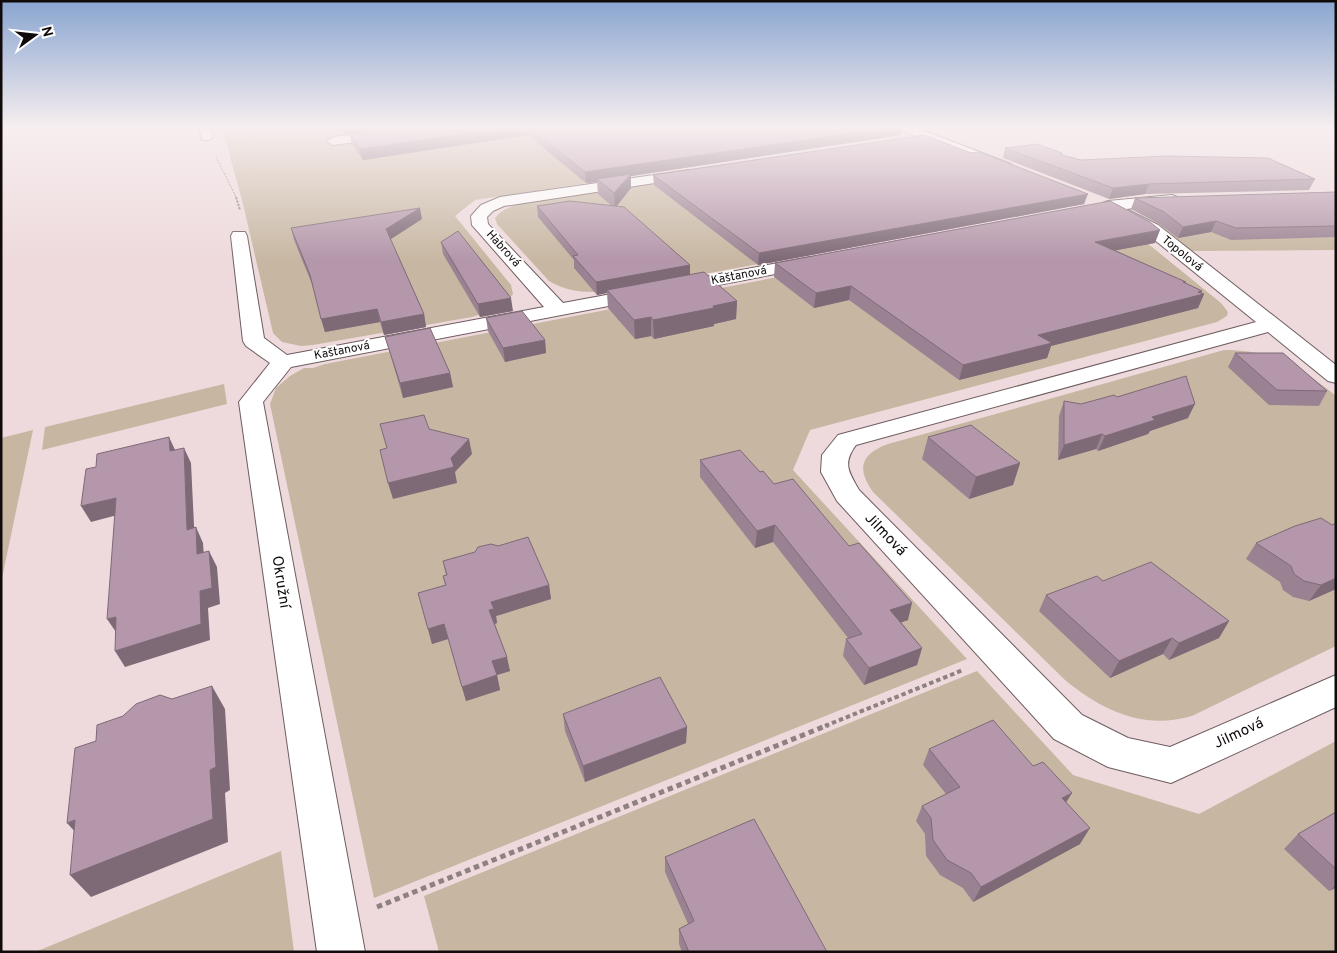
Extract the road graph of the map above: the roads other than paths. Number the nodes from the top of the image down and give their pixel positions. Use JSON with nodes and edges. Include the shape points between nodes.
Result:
{"nodes":[{"id":1,"x":703,"y":171,"type":"edge"},
{"id":2,"x":1191,"y":200,"type":"edge"},
{"id":3,"x":239,"y":236,"type":"road end"},
{"id":4,"x":829,"y":259,"type":"edge"},
{"id":5,"x":558,"y":310,"type":"junction"},
{"id":6,"x":1270,"y":325,"type":"junction"},
{"id":7,"x":283,"y":362,"type":"junction"},
{"id":8,"x":1336,"y":376,"type":"edge"},
{"id":9,"x":1336,"y":690,"type":"edge"},
{"id":10,"x":339,"y":938,"type":"edge"}],
"edges":[{"from":1,"to":5,"type":"street","name":"Habrová","via":[[500,202],[483,212],[479,216],[480,225]]},
{"from":2,"to":6,"type":"street","name":"Topolová","via":[[1098,206],[1152,230]]},
{"from":3,"to":7,"type":"street","via":[[254,341]]},
{"from":4,"to":5,"type":"street","name":"Kaštanová"},
{"from":5,"to":7,"type":"street","name":"Kaštanová"},
{"from":6,"to":8,"type":"street","name":"Topolová"},
{"from":6,"to":9,"type":"street","name":"Jilmová","via":[[847,440],[835,455],[835,472],[847,495],[1068,727],[1122,754],[1171,765]]},
{"from":7,"to":10,"type":"street","name":"Okružní","via":[[251,402]]}]}
